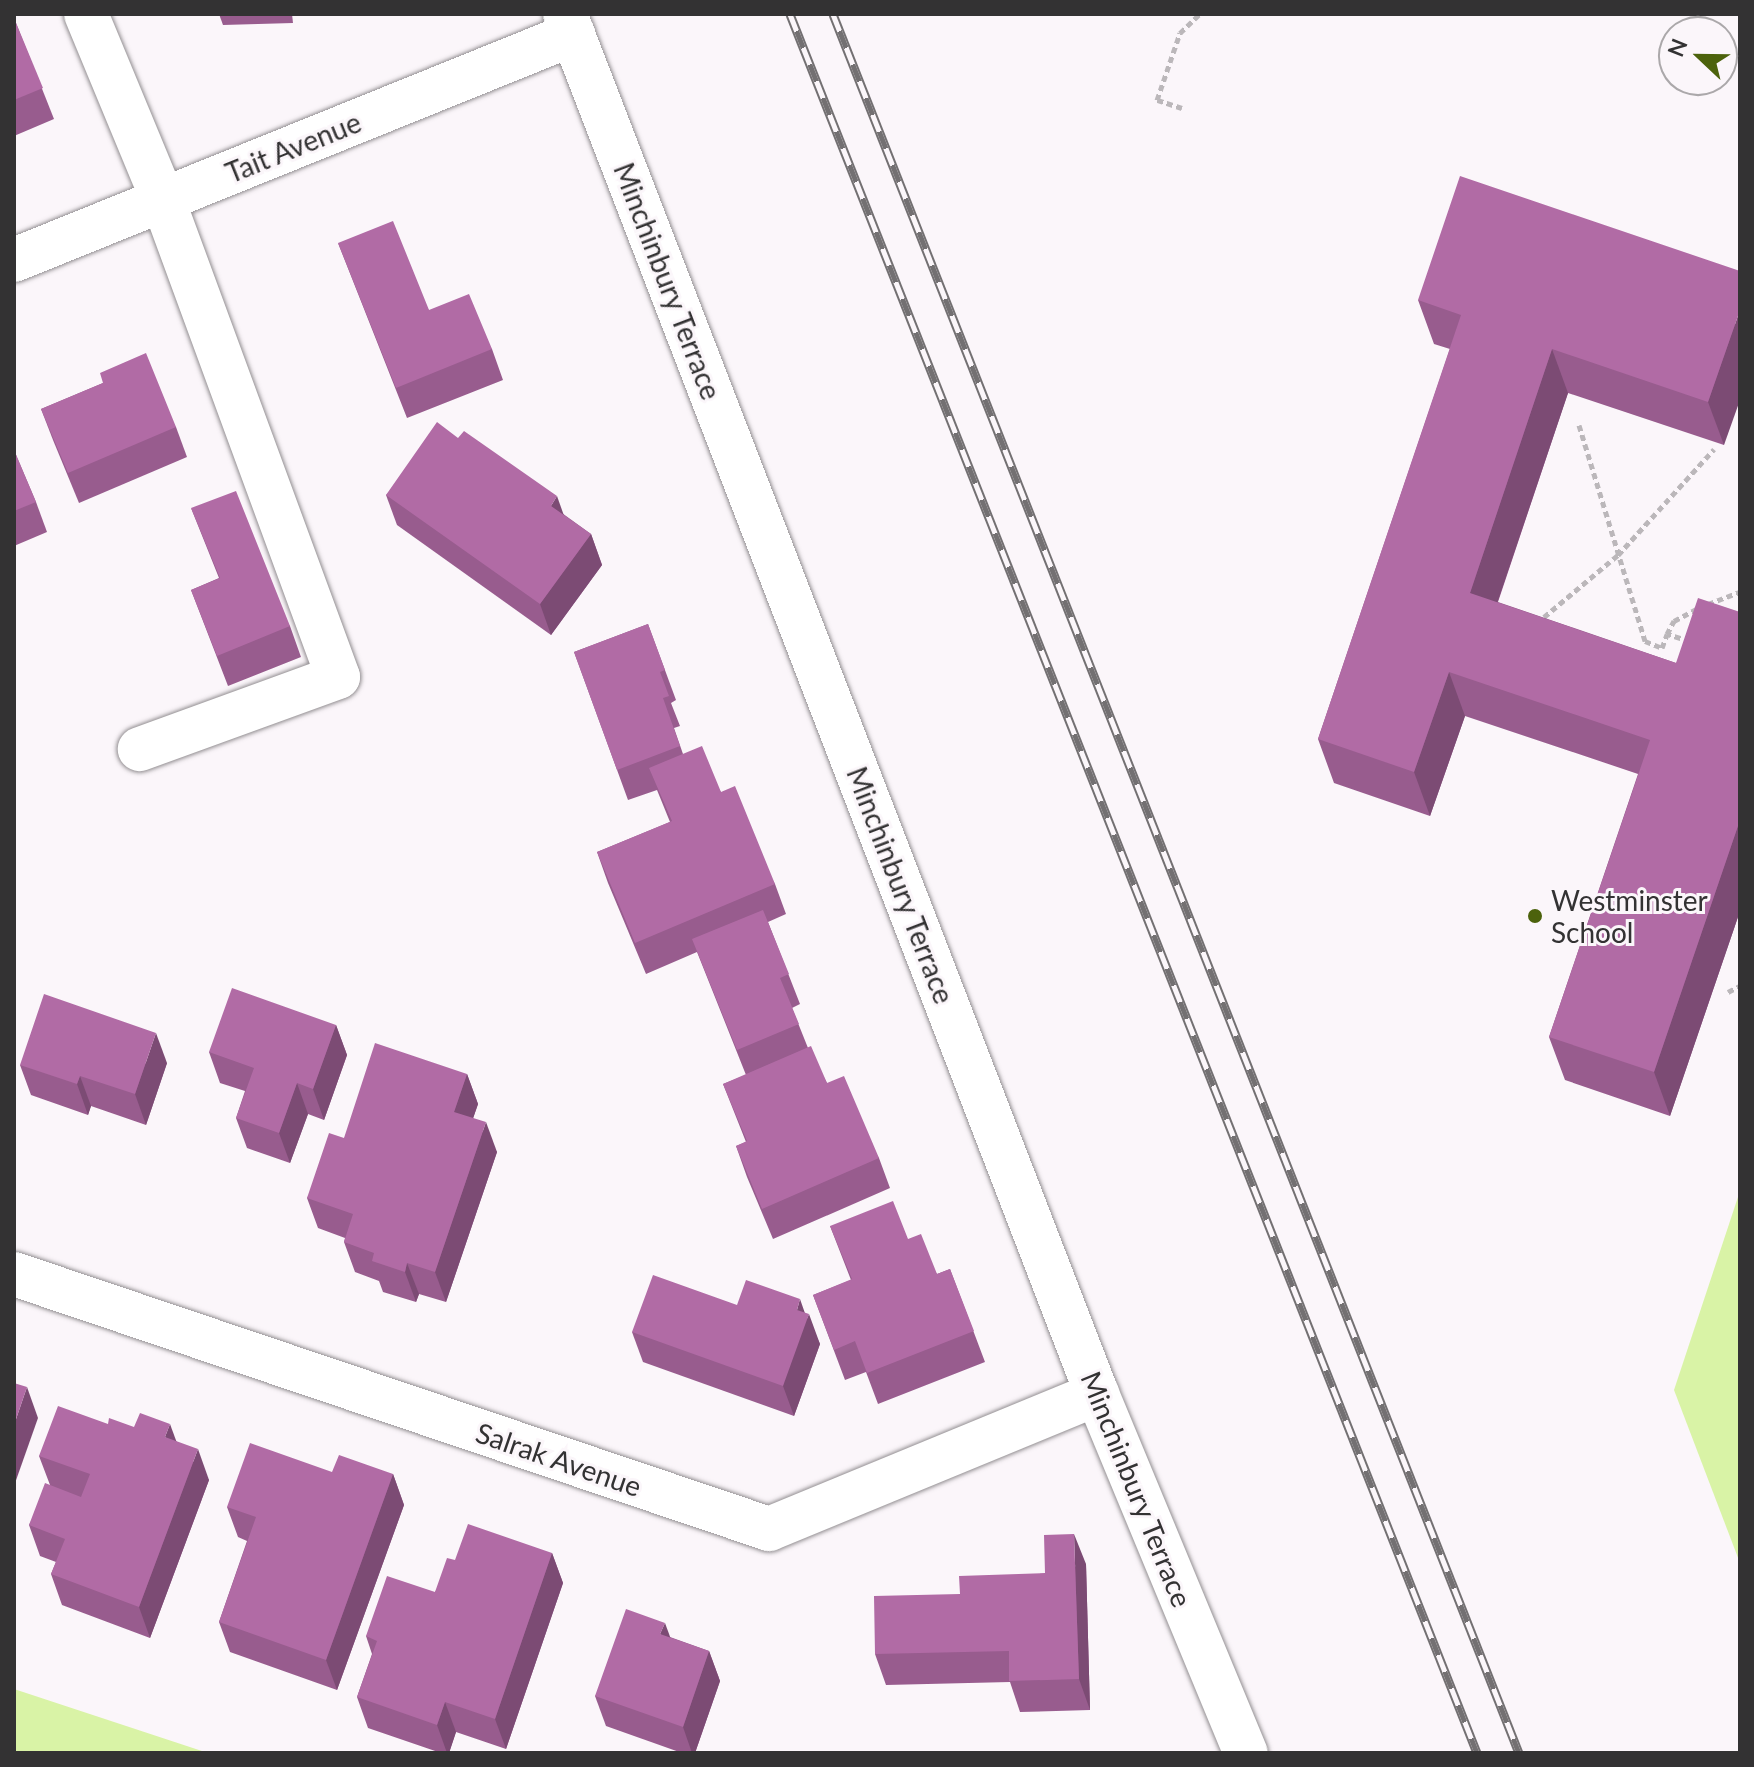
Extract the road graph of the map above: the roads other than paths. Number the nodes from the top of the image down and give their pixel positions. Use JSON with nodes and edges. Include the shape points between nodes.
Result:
{"nodes":[{"id":1,"x":86,"y":14,"type":"edge"},
{"id":2,"x":569,"y":24,"type":"edge"},
{"id":3,"x":163,"y":200,"type":"junction"},
{"id":4,"x":14,"y":260,"type":"edge"},
{"id":5,"x":140,"y":749,"type":"dead end"},
{"id":6,"x":14,"y":1274,"type":"edge"},
{"id":7,"x":1097,"y":1394,"type":"junction"},
{"id":8,"x":1246,"y":1753,"type":"edge"}],
"edges":[{"from":1,"to":3,"type":"street"},
{"from":2,"to":3,"type":"street","name":"Tait Avenue"},
{"from":2,"to":7,"type":"street","name":"Minchinbury Terrace"},
{"from":3,"to":4,"type":"street","name":"Tait Avenue"},
{"from":3,"to":5,"type":"street","via":[[338,677]]},
{"from":6,"to":7,"type":"street","name":"Salrak Avenue","via":[[769,1529]]},
{"from":7,"to":8,"type":"street","name":"Minchinbury Terrace"}]}
